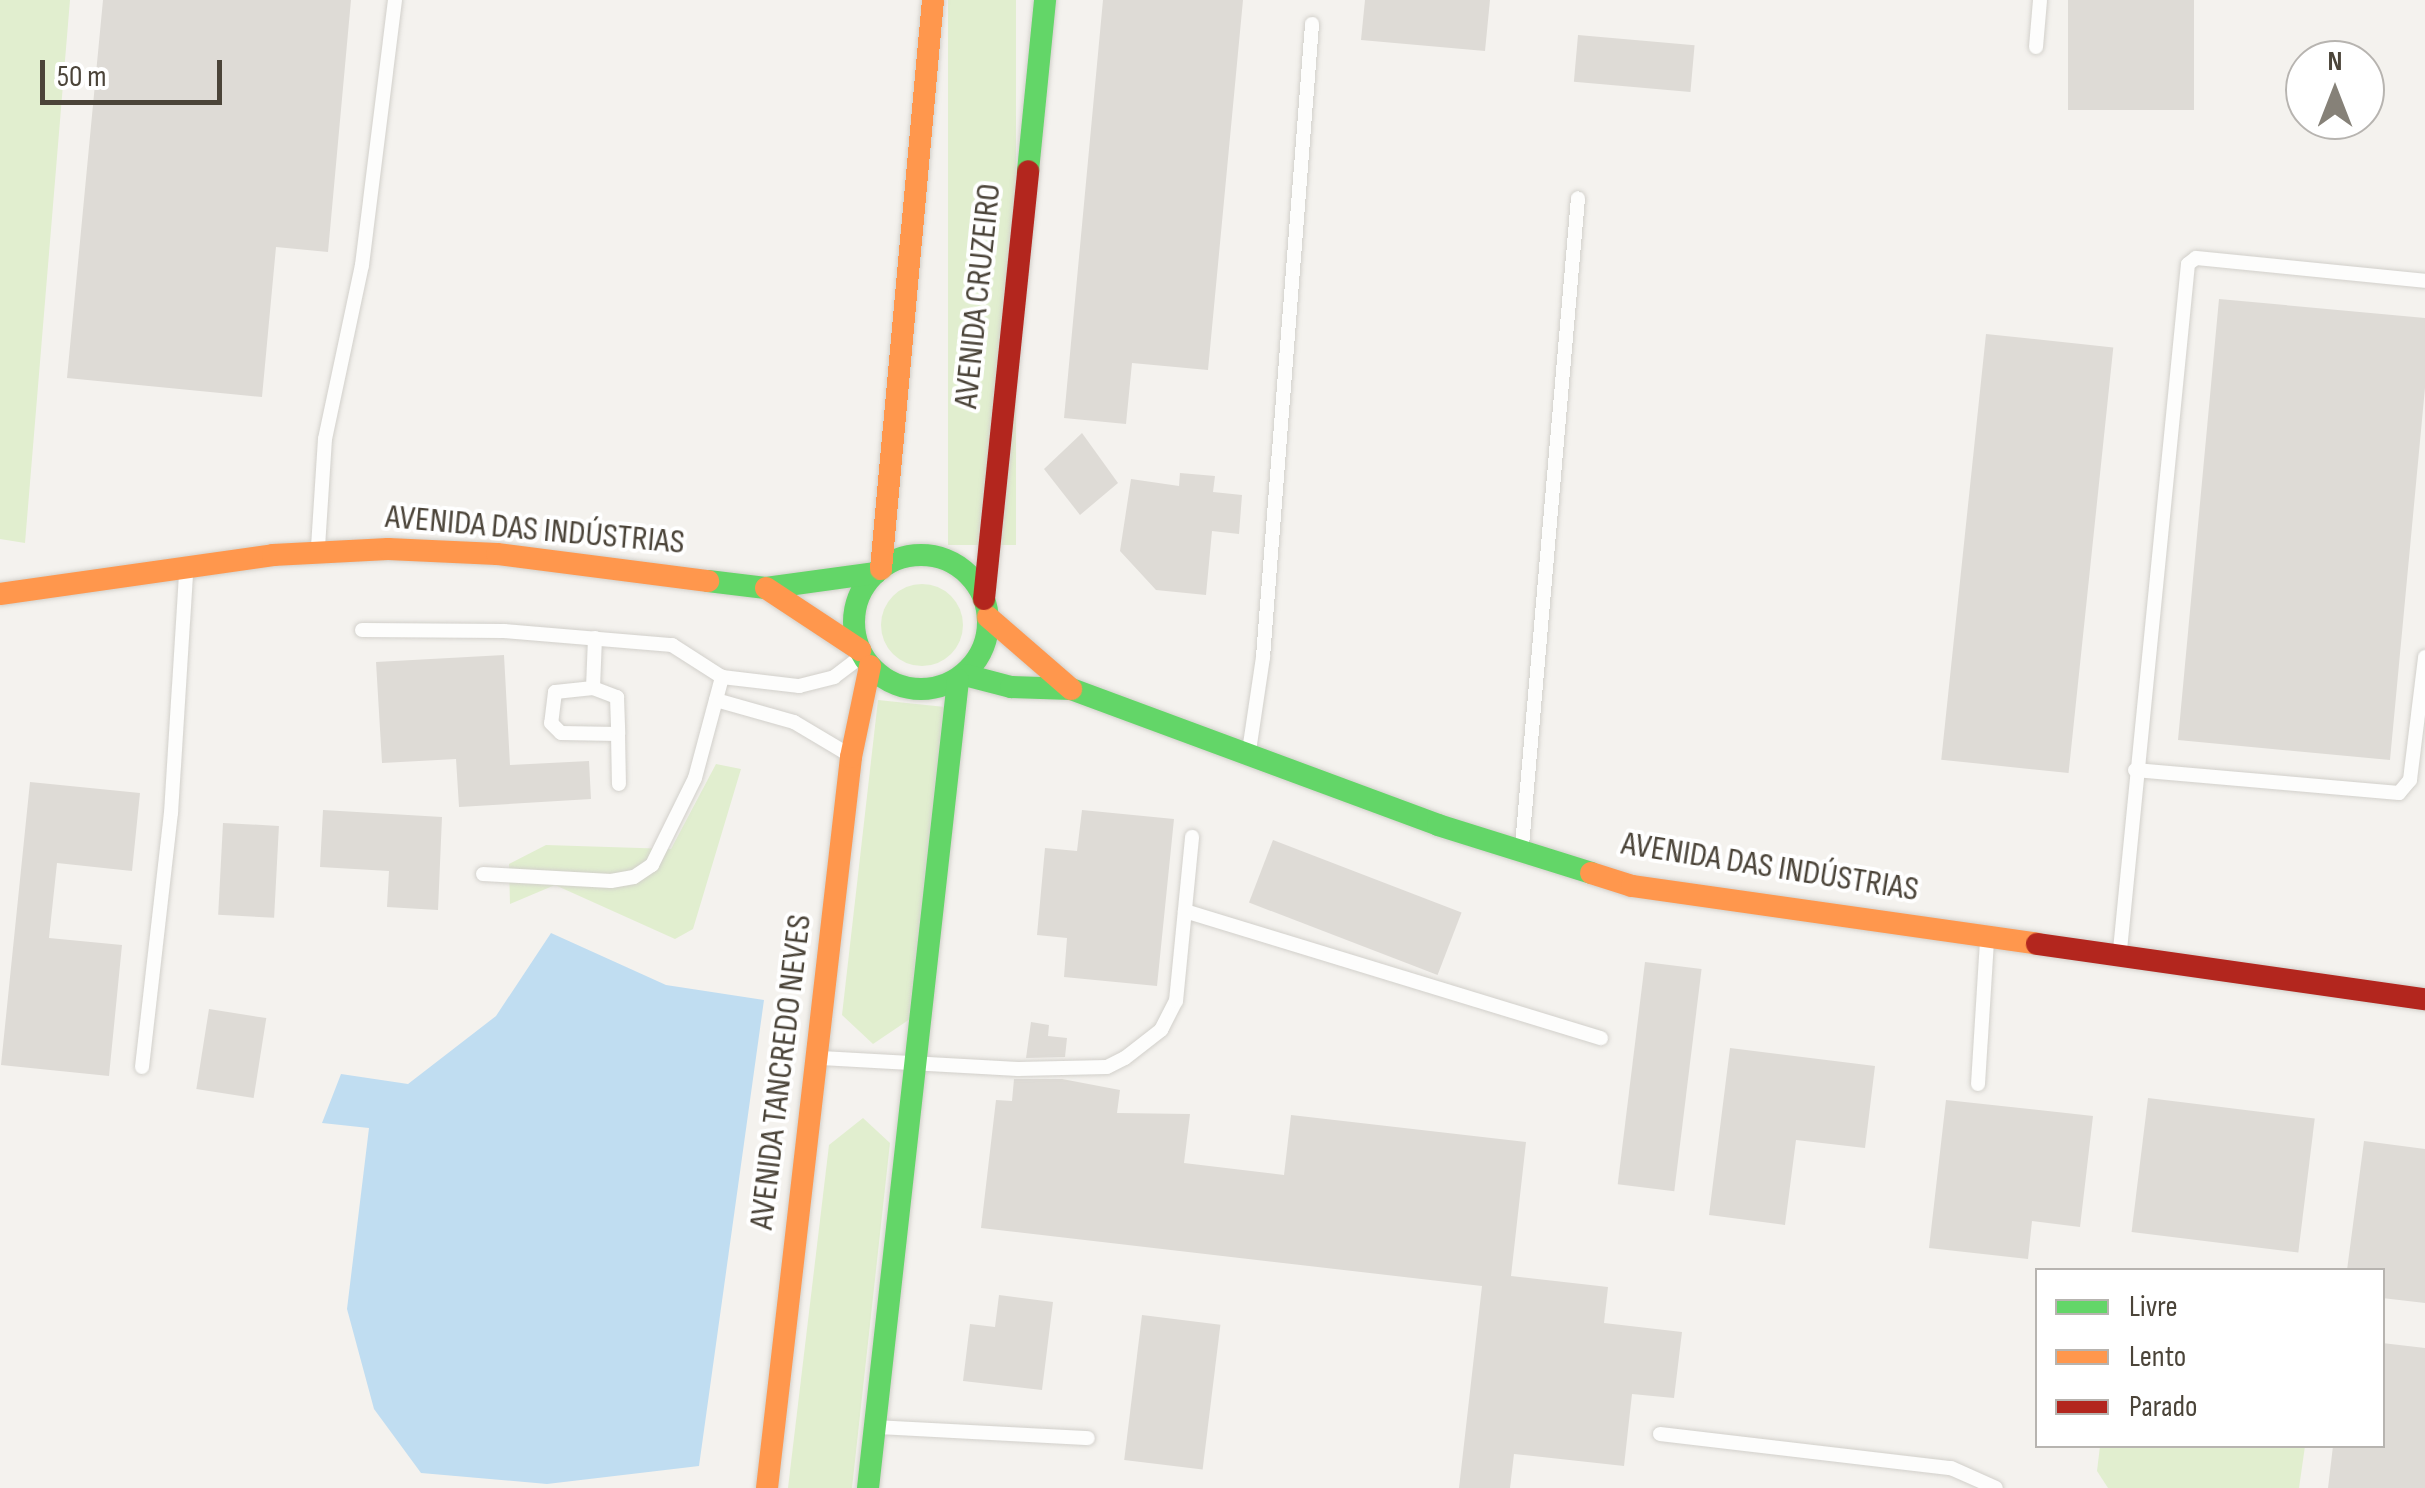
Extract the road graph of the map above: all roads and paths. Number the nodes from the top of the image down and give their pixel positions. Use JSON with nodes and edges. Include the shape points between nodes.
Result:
{"nodes":[{"id":1,"x":395,"y":0,"type":"edge"},
{"id":2,"x":933,"y":0,"type":"edge"},
{"id":3,"x":1046,"y":0,"type":"edge"},
{"id":4,"x":2040,"y":0,"type":"edge"},
{"id":5,"x":1312,"y":24,"type":"dead end"},
{"id":6,"x":2036,"y":47,"type":"dead end"},
{"id":7,"x":1578,"y":198,"type":"dead end"},
{"id":8,"x":2425,"y":280,"type":"edge"},
{"id":9,"x":317,"y":553,"type":"junction"},
{"id":10,"x":186,"y":568,"type":"junction"},
{"id":11,"x":878,"y":571,"type":"junction"},
{"id":12,"x":766,"y":588,"type":"junction"},
{"id":13,"x":0,"y":594,"type":"edge"},
{"id":14,"x":986,"y":608,"type":"junction"},
{"id":15,"x":362,"y":630,"type":"dead end"},
{"id":16,"x":594,"y":638,"type":"junction"},
{"id":17,"x":864,"y":657,"type":"junction"},
{"id":18,"x":2425,"y":658,"type":"edge"},
{"id":19,"x":722,"y":677,"type":"junction"},
{"id":20,"x":962,"y":678,"type":"junction"},
{"id":21,"x":593,"y":688,"type":"junction"},
{"id":22,"x":1071,"y":689,"type":"junction"},
{"id":23,"x":716,"y":700,"type":"junction"},
{"id":24,"x":618,"y":734,"type":"junction"},
{"id":25,"x":852,"y":757,"type":"junction"},
{"id":26,"x":1248,"y":757,"type":"junction"},
{"id":27,"x":2135,"y":770,"type":"junction"},
{"id":28,"x":619,"y":784,"type":"dead end"},
{"id":29,"x":1192,"y":837,"type":"dead end"},
{"id":30,"x":1522,"y":852,"type":"junction"},
{"id":31,"x":483,"y":874,"type":"dead end"},
{"id":32,"x":1185,"y":911,"type":"junction"},
{"id":33,"x":1987,"y":937,"type":"junction"},
{"id":34,"x":2119,"y":956,"type":"junction"},
{"id":35,"x":2425,"y":999,"type":"edge"},
{"id":36,"x":1601,"y":1038,"type":"dead end"},
{"id":37,"x":820,"y":1058,"type":"junction"},
{"id":38,"x":142,"y":1067,"type":"dead end"},
{"id":39,"x":917,"y":1067,"type":"junction"},
{"id":40,"x":1978,"y":1084,"type":"dead end"},
{"id":41,"x":875,"y":1426,"type":"junction"},
{"id":42,"x":1660,"y":1434,"type":"dead end"},
{"id":43,"x":1088,"y":1438,"type":"dead end"},
{"id":44,"x":767,"y":1488,"type":"edge"},
{"id":45,"x":868,"y":1488,"type":"edge"},
{"id":46,"x":1996,"y":1488,"type":"edge"}],
"edges":[{"from":1,"to":9,"type":"lane","via":[[362,265],[326,440]]},
{"from":2,"to":11,"type":"main road"},
{"from":3,"to":14,"type":"main road","name":"AVENIDA CRUZEIRO"},
{"from":4,"to":6,"type":"lane"},
{"from":5,"to":26,"type":"lane","via":[[1262,657]]},
{"from":7,"to":30,"type":"lane"},
{"from":8,"to":27,"type":"lane","via":[[2196,258],[2188,264]]},
{"from":9,"to":10,"type":"main road","name":"AVENIDA DAS INDÚSTRIAS"},
{"from":9,"to":12,"type":"main road","name":"AVENIDA DAS INDÚSTRIAS","via":[[498,554]]},
{"from":10,"to":13,"type":"main road","name":"AVENIDA DAS INDÚSTRIAS"},
{"from":10,"to":38,"type":"lane","via":[[171,813]]},
{"from":11,"to":12,"type":"main road"},
{"from":11,"to":14,"type":"main road","via":[[915,556],[937,557],[966,573]]},
{"from":11,"to":17,"type":"main road","via":[[855,609]]},
{"from":12,"to":17,"type":"main road"},
{"from":14,"to":20,"type":"main road","via":[[981,652]]},
{"from":14,"to":22,"type":"main road"},
{"from":15,"to":16,"type":"lane"},
{"from":16,"to":19,"type":"lane","via":[[672,645]]},
{"from":16,"to":21,"type":"lane"},
{"from":17,"to":19,"type":"lane","via":[[816,684]]},
{"from":17,"to":20,"type":"main road","via":[[902,686]]},
{"from":17,"to":25,"type":"main road","name":"AVENIDA TANCREDO NEVES"},
{"from":18,"to":27,"type":"lane","via":[[2410,780],[2398,792]]},
{"from":19,"to":23,"type":"lane"},
{"from":20,"to":22,"type":"main road"},
{"from":20,"to":39,"type":"main road"},
{"from":21,"to":24,"type":"lane","via":[[617,697]]},
{"from":21,"to":24,"type":"lane","via":[[555,692],[553,730]]},
{"from":22,"to":26,"type":"main road","name":"AVENIDA DAS INDÚSTRIAS"},
{"from":23,"to":25,"type":"lane","via":[[794,722]]},
{"from":23,"to":31,"type":"lane","via":[[695,778],[652,865],[610,881]]},
{"from":24,"to":28,"type":"lane"},
{"from":25,"to":37,"type":"main road","name":"AVENIDA TANCREDO NEVES"},
{"from":26,"to":30,"type":"main road","name":"AVENIDA DAS INDÚSTRIAS"},
{"from":27,"to":34,"type":"lane"},
{"from":29,"to":32,"type":"lane"},
{"from":30,"to":33,"type":"main road","name":"AVENIDA DAS INDÚSTRIAS","via":[[1632,886]]},
{"from":32,"to":36,"type":"lane"},
{"from":32,"to":39,"type":"lane","via":[[1172,1014],[1125,1058],[1107,1066]]},
{"from":33,"to":34,"type":"main road","name":"AVENIDA DAS INDÚSTRIAS"},
{"from":33,"to":40,"type":"lane"},
{"from":34,"to":35,"type":"main road","name":"AVENIDA DAS INDÚSTRIAS"},
{"from":37,"to":39,"type":"lane"},
{"from":37,"to":44,"type":"main road","name":"AVENIDA TANCREDO NEVES"},
{"from":39,"to":41,"type":"main road"},
{"from":41,"to":43,"type":"lane"},
{"from":41,"to":45,"type":"main road"},
{"from":42,"to":46,"type":"lane","via":[[1951,1468]]}]}
